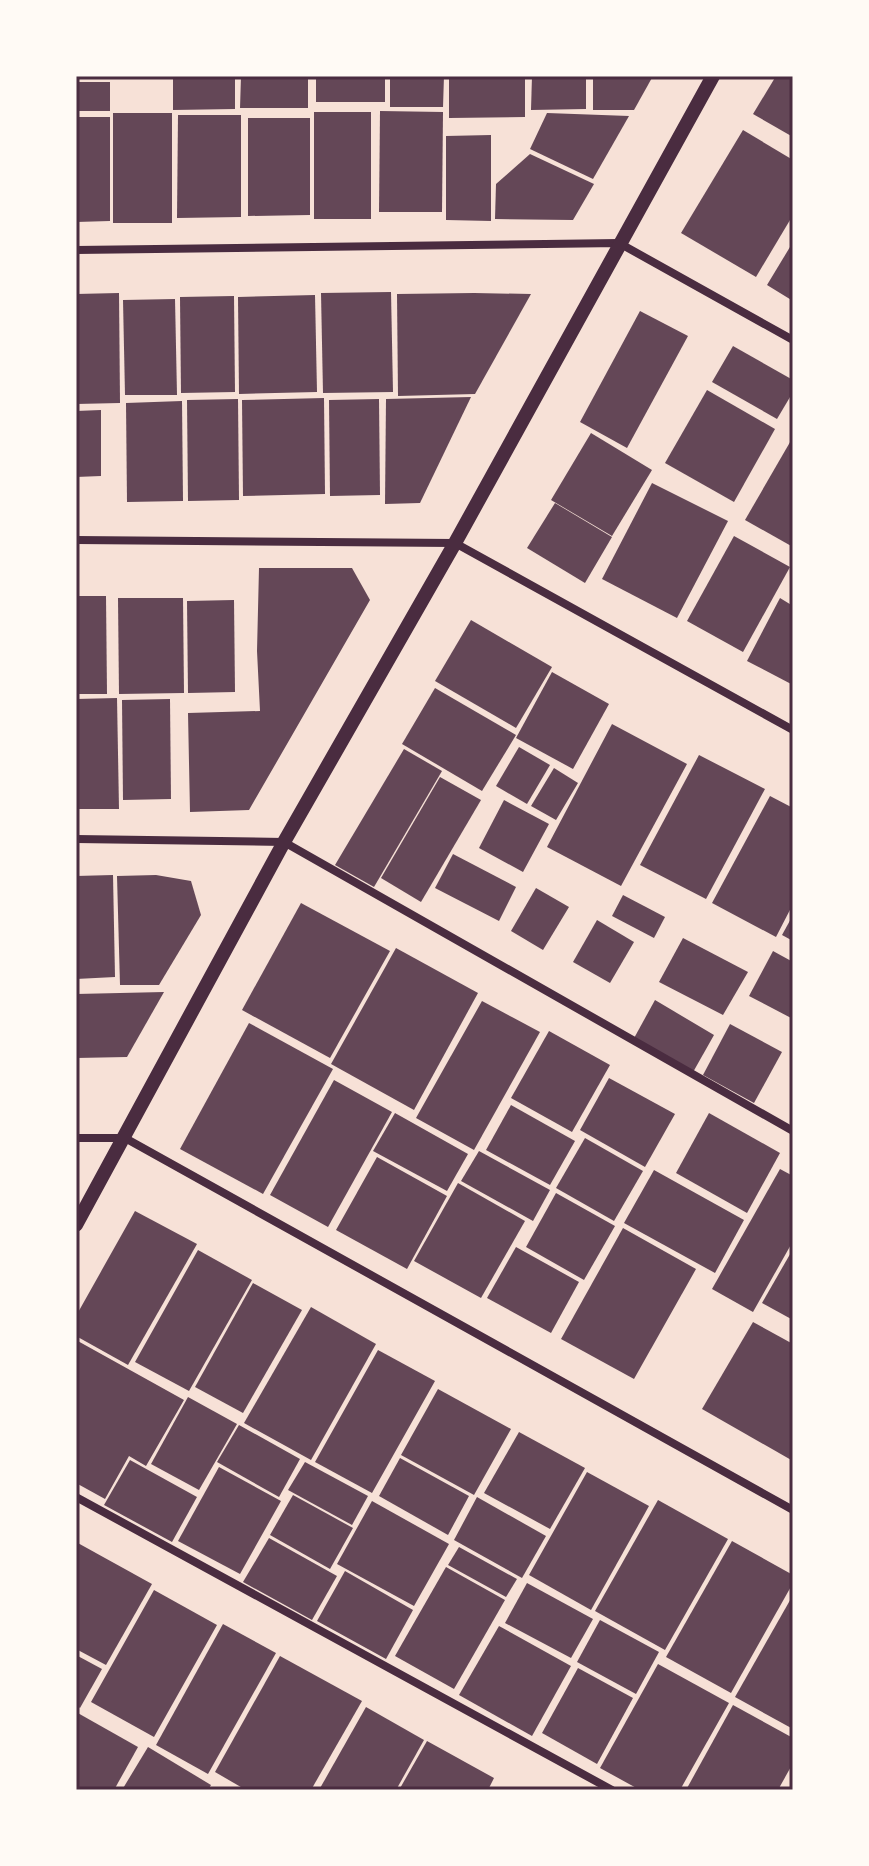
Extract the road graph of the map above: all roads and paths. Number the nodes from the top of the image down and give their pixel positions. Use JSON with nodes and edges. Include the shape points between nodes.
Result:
{"nodes":[{"id":1,"x":713,"y":76,"type":"edge"},
{"id":2,"x":619,"y":243,"type":"junction"},
{"id":3,"x":76,"y":250,"type":"edge"},
{"id":4,"x":793,"y":340,"type":"edge"},
{"id":5,"x":76,"y":540,"type":"edge"},
{"id":6,"x":455,"y":543,"type":"junction"},
{"id":7,"x":793,"y":730,"type":"edge"},
{"id":8,"x":76,"y":839,"type":"edge"},
{"id":9,"x":284,"y":842,"type":"junction"},
{"id":10,"x":793,"y":1131,"type":"edge"},
{"id":11,"x":76,"y":1138,"type":"edge"},
{"id":12,"x":125,"y":1138,"type":"junction"},
{"id":13,"x":76,"y":1225,"type":"edge"},
{"id":14,"x":76,"y":1497,"type":"edge"},
{"id":15,"x":793,"y":1510,"type":"edge"},
{"id":16,"x":612,"y":1790,"type":"edge"}],
"edges":[{"from":1,"to":2,"type":"street"},
{"from":2,"to":3,"type":"street"},
{"from":2,"to":4,"type":"street"},
{"from":2,"to":6,"type":"street"},
{"from":5,"to":6,"type":"street"},
{"from":6,"to":7,"type":"street"},
{"from":6,"to":9,"type":"street"},
{"from":8,"to":9,"type":"street"},
{"from":9,"to":10,"type":"street"},
{"from":9,"to":12,"type":"street"},
{"from":11,"to":12,"type":"street"},
{"from":12,"to":13,"type":"street"},
{"from":12,"to":15,"type":"street"},
{"from":14,"to":16,"type":"street"}]}
